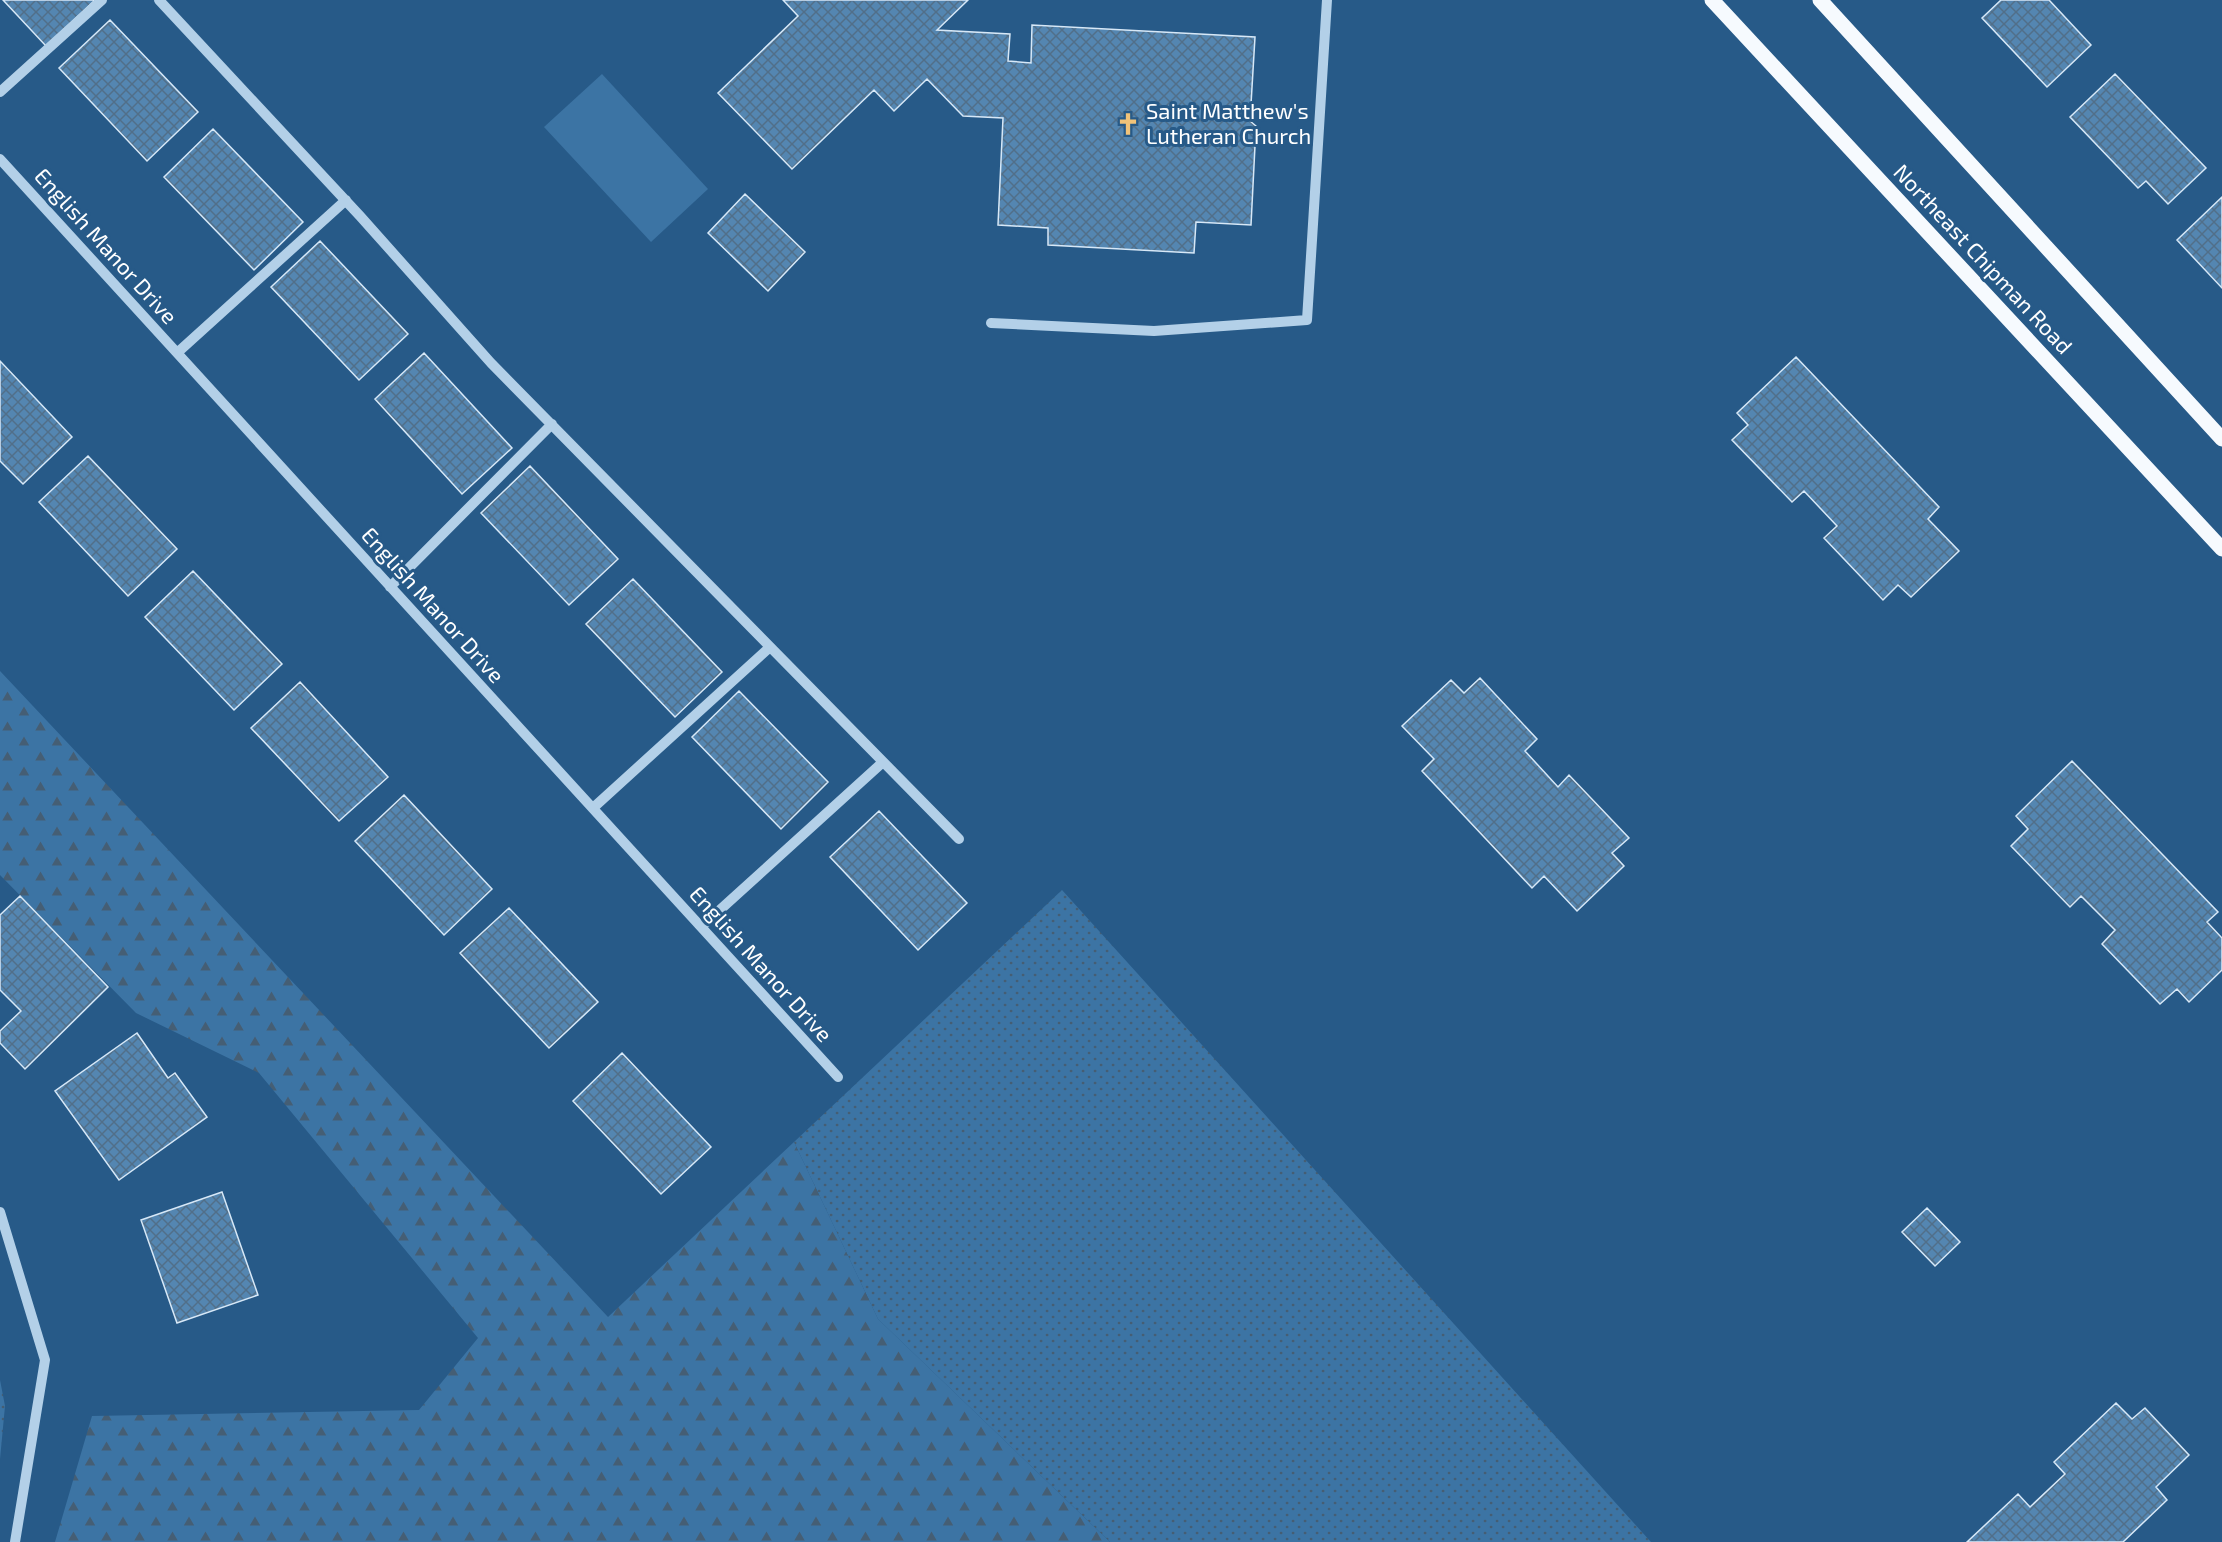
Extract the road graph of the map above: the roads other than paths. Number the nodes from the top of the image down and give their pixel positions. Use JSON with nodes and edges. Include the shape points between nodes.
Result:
{"nodes":[{"id":1,"x":102,"y":0,"type":"edge"},
{"id":2,"x":159,"y":0,"type":"edge"},
{"id":3,"x":1327,"y":0,"type":"edge"},
{"id":4,"x":1712,"y":0,"type":"edge"},
{"id":5,"x":1820,"y":0,"type":"edge"},
{"id":6,"x":0,"y":92,"type":"edge"},
{"id":7,"x":0,"y":159,"type":"edge"},
{"id":8,"x":346,"y":200,"type":"junction"},
{"id":9,"x":991,"y":323,"type":"dead end"},
{"id":10,"x":177,"y":353,"type":"junction"},
{"id":11,"x":552,"y":424,"type":"junction"},
{"id":12,"x":2222,"y":439,"type":"edge"},
{"id":13,"x":2222,"y":549,"type":"edge"},
{"id":14,"x":390,"y":587,"type":"junction"},
{"id":15,"x":770,"y":647,"type":"junction"},
{"id":16,"x":883,"y":762,"type":"junction"},
{"id":17,"x":593,"y":808,"type":"junction"},
{"id":18,"x":959,"y":839,"type":"dead end"},
{"id":19,"x":701,"y":927,"type":"junction"},
{"id":20,"x":838,"y":1077,"type":"dead end"},
{"id":21,"x":0,"y":1212,"type":"edge"},
{"id":22,"x":15,"y":1542,"type":"edge"}],
"edges":[{"from":1,"to":6,"type":"street"},
{"from":2,"to":8,"type":"street"},
{"from":3,"to":9,"type":"street","via":[[1306,321],[1154,330]]},
{"from":4,"to":13,"type":"main road","name":"Northeast Chipman Road"},
{"from":5,"to":12,"type":"main road"},
{"from":7,"to":10,"type":"street","name":"English Manor Drive"},
{"from":8,"to":10,"type":"street"},
{"from":8,"to":11,"type":"street","via":[[491,363]]},
{"from":10,"to":14,"type":"street","name":"English Manor Drive"},
{"from":11,"to":14,"type":"street"},
{"from":11,"to":15,"type":"street"},
{"from":14,"to":17,"type":"street","name":"English Manor Drive"},
{"from":15,"to":16,"type":"street"},
{"from":15,"to":17,"type":"street"},
{"from":16,"to":18,"type":"street"},
{"from":16,"to":19,"type":"street"},
{"from":17,"to":19,"type":"street","name":"English Manor Drive"},
{"from":19,"to":20,"type":"street","name":"English Manor Drive"},
{"from":21,"to":22,"type":"street","via":[[45,1360]]}]}
